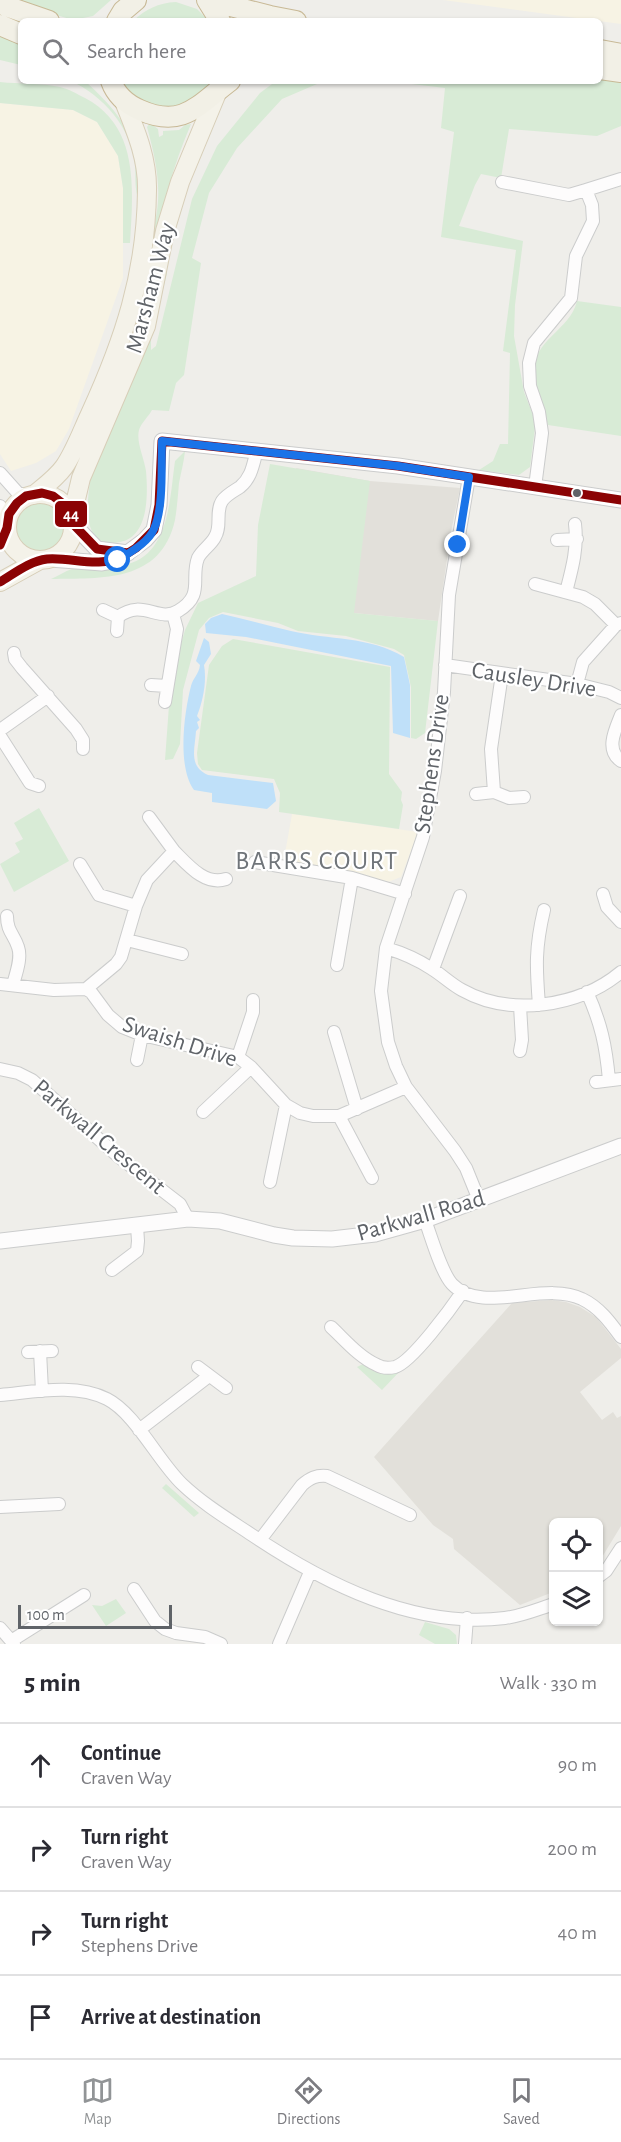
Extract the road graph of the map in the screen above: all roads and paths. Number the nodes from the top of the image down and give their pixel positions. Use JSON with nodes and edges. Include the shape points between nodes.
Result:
{"nodes":[{"id":1,"x":136,"y":0,"type":"edge"},
{"id":2,"x":207,"y":0,"type":"edge"},
{"id":3,"x":0,"y":4,"type":"edge"},
{"id":4,"x":40,"y":18,"type":"edge"},
{"id":5,"x":119,"y":18,"type":"edge"},
{"id":6,"x":218,"y":18,"type":"edge"},
{"id":7,"x":280,"y":18,"type":"edge"},
{"id":8,"x":0,"y":26,"type":"edge"},
{"id":9,"x":18,"y":33,"type":"edge"},
{"id":10,"x":603,"y":51,"type":"edge"},
{"id":11,"x":621,"y":54,"type":"edge"},
{"id":12,"x":603,"y":69,"type":"edge"},
{"id":13,"x":621,"y":72,"type":"edge"},
{"id":14,"x":224,"y":85,"type":"edge"},
{"id":15,"x":112,"y":88,"type":"edge"},
{"id":16,"x":621,"y":179,"type":"edge"},
{"id":17,"x":502,"y":182,"type":"dead end"},
{"id":18,"x":586,"y":190,"type":"junction"},
{"id":19,"x":256,"y":450,"type":"junction"},
{"id":20,"x":0,"y":473,"type":"edge"},
{"id":21,"x":469,"y":477,"type":"junction"},
{"id":22,"x":535,"y":487,"type":"junction"},
{"id":23,"x":30,"y":495,"type":"junction"},
{"id":24,"x":621,"y":500,"type":"edge"},
{"id":25,"x":73,"y":520,"type":"junction"},
{"id":26,"x":575,"y":524,"type":"dead end"},
{"id":27,"x":3,"y":525,"type":"edge"},
{"id":28,"x":577,"y":539,"type":"junction"},
{"id":29,"x":557,"y":540,"type":"dead end"},
{"id":30,"x":128,"y":553,"type":"junction"},
{"id":31,"x":44,"y":560,"type":"junction"},
{"id":32,"x":0,"y":582,"type":"edge"},
{"id":33,"x":535,"y":584,"type":"dead end"},
{"id":34,"x":566,"y":592,"type":"junction"},
{"id":35,"x":103,"y":610,"type":"dead end"},
{"id":36,"x":173,"y":614,"type":"junction"},
{"id":37,"x":118,"y":617,"type":"junction"},
{"id":38,"x":618,"y":624,"type":"edge"},
{"id":39,"x":117,"y":631,"type":"dead end"},
{"id":40,"x":14,"y":653,"type":"dead end"},
{"id":41,"x":445,"y":665,"type":"junction"},
{"id":42,"x":502,"y":675,"type":"junction"},
{"id":43,"x":577,"y":684,"type":"junction"},
{"id":44,"x":151,"y":685,"type":"dead end"},
{"id":45,"x":167,"y":686,"type":"junction"},
{"id":46,"x":48,"y":696,"type":"junction"},
{"id":47,"x":621,"y":698,"type":"edge"},
{"id":48,"x":165,"y":702,"type":"dead end"},
{"id":49,"x":621,"y":715,"type":"edge"},
{"id":50,"x":0,"y":730,"type":"edge"},
{"id":51,"x":0,"y":736,"type":"edge"},
{"id":52,"x":82,"y":748,"type":"dead end"},
{"id":53,"x":621,"y":761,"type":"edge"},
{"id":54,"x":39,"y":786,"type":"dead end"},
{"id":55,"x":494,"y":792,"type":"junction"},
{"id":56,"x":476,"y":794,"type":"dead end"},
{"id":57,"x":524,"y":796,"type":"dead end"},
{"id":58,"x":149,"y":817,"type":"dead end"},
{"id":59,"x":174,"y":851,"type":"junction"},
{"id":60,"x":255,"y":862,"type":"dead end"},
{"id":61,"x":80,"y":864,"type":"dead end"},
{"id":62,"x":352,"y":878,"type":"junction"},
{"id":63,"x":226,"y":879,"type":"dead end"},
{"id":64,"x":405,"y":894,"type":"junction"},
{"id":65,"x":603,"y":894,"type":"dead end"},
{"id":66,"x":460,"y":896,"type":"dead end"},
{"id":67,"x":136,"y":906,"type":"junction"},
{"id":68,"x":544,"y":910,"type":"dead end"},
{"id":69,"x":7,"y":916,"type":"dead end"},
{"id":70,"x":621,"y":922,"type":"edge"},
{"id":71,"x":127,"y":940,"type":"junction"},
{"id":72,"x":386,"y":948,"type":"junction"},
{"id":73,"x":182,"y":954,"type":"dead end"},
{"id":74,"x":337,"y":965,"type":"dead end"},
{"id":75,"x":433,"y":969,"type":"junction"},
{"id":76,"x":621,"y":972,"type":"edge"},
{"id":77,"x":0,"y":984,"type":"edge"},
{"id":78,"x":13,"y":985,"type":"junction"},
{"id":79,"x":87,"y":989,"type":"junction"},
{"id":80,"x":587,"y":992,"type":"junction"},
{"id":81,"x":253,"y":999,"type":"dead end"},
{"id":82,"x":539,"y":1005,"type":"junction"},
{"id":83,"x":520,"y":1006,"type":"junction"},
{"id":84,"x":334,"y":1032,"type":"dead end"},
{"id":85,"x":142,"y":1035,"type":"junction"},
{"id":86,"x":520,"y":1051,"type":"dead end"},
{"id":87,"x":238,"y":1057,"type":"junction"},
{"id":88,"x":137,"y":1060,"type":"dead end"},
{"id":89,"x":251,"y":1067,"type":"junction"},
{"id":90,"x":0,"y":1069,"type":"edge"},
{"id":91,"x":615,"y":1079,"type":"edge"},
{"id":92,"x":596,"y":1082,"type":"dead end"},
{"id":93,"x":406,"y":1087,"type":"junction"},
{"id":94,"x":286,"y":1105,"type":"junction"},
{"id":95,"x":357,"y":1109,"type":"junction"},
{"id":96,"x":203,"y":1112,"type":"dead end"},
{"id":97,"x":339,"y":1116,"type":"junction"},
{"id":98,"x":621,"y":1146,"type":"edge"},
{"id":99,"x":372,"y":1178,"type":"dead end"},
{"id":100,"x":270,"y":1182,"type":"dead end"},
{"id":101,"x":479,"y":1200,"type":"junction"},
{"id":102,"x":188,"y":1219,"type":"junction"},
{"id":103,"x":425,"y":1220,"type":"junction"},
{"id":104,"x":137,"y":1226,"type":"junction"},
{"id":105,"x":0,"y":1241,"type":"edge"},
{"id":106,"x":112,"y":1270,"type":"dead end"},
{"id":107,"x":463,"y":1291,"type":"junction"},
{"id":108,"x":331,"y":1327,"type":"dead end"},
{"id":109,"x":621,"y":1337,"type":"edge"},
{"id":110,"x":40,"y":1351,"type":"dead end"},
{"id":111,"x":198,"y":1367,"type":"dead end"},
{"id":112,"x":209,"y":1376,"type":"junction"},
{"id":113,"x":226,"y":1388,"type":"dead end"},
{"id":114,"x":42,"y":1391,"type":"junction"},
{"id":115,"x":0,"y":1395,"type":"edge"},
{"id":116,"x":139,"y":1430,"type":"junction"},
{"id":117,"x":400,"y":1496,"type":"dead end"},
{"id":118,"x":59,"y":1504,"type":"dead end"},
{"id":119,"x":0,"y":1507,"type":"edge"},
{"id":120,"x":394,"y":1508,"type":"junction"},
{"id":121,"x":410,"y":1515,"type":"dead end"},
{"id":122,"x":260,"y":1540,"type":"junction"},
{"id":123,"x":621,"y":1548,"type":"edge"},
{"id":124,"x":310,"y":1572,"type":"junction"},
{"id":125,"x":603,"y":1573,"type":"edge"},
{"id":126,"x":134,"y":1589,"type":"dead end"},
{"id":127,"x":84,"y":1595,"type":"dead end"},
{"id":128,"x":549,"y":1605,"type":"edge"},
{"id":129,"x":467,"y":1618,"type":"junction"},
{"id":130,"x":0,"y":1628,"type":"edge"},
{"id":131,"x":12,"y":1643,"type":"edge"},
{"id":132,"x":221,"y":1644,"type":"edge"},
{"id":133,"x":279,"y":1644,"type":"edge"},
{"id":134,"x":465,"y":1644,"type":"edge"}],
"edges":[{"from":1,"to":5,"type":"highway"},
{"from":2,"to":6,"type":"highway"},
{"from":2,"to":7,"type":"highway"},
{"from":3,"to":4,"type":"highway"},
{"from":8,"to":9,"type":"highway"},
{"from":10,"to":11,"type":"highway"},
{"from":12,"to":13,"type":"highway"},
{"from":14,"to":15,"type":"highway","via":[[177,116],[154,116],[136,108]]},
{"from":14,"to":25,"type":"main road","name":"Marsham Way","via":[[180,182],[165,231],[146,326],[81,478]]},
{"from":15,"to":23,"type":"main road","name":"Marsham Way","via":[[139,139],[145,163],[147,190],[136,289],[113,363],[70,458],[52,480]]},
{"from":16,"to":18,"type":"street"},
{"from":17,"to":18,"type":"street","via":[[569,195]]},
{"from":18,"to":22,"type":"street","via":[[593,221],[576,256],[571,298],[534,343],[529,363],[530,386],[542,433]]},
{"from":19,"to":21,"type":"street"},
{"from":19,"to":30,"type":"street","via":[[162,441],[154,530]]},
{"from":19,"to":36,"type":"street","via":[[252,473],[222,502],[215,537],[198,558],[193,596]]},
{"from":20,"to":23,"type":"street","via":[[17,492]]},
{"from":21,"to":22,"type":"street"},
{"from":21,"to":41,"type":"street","name":"Stephens Drive","via":[[449,595]]},
{"from":22,"to":24,"type":"street"},
{"from":23,"to":25,"type":"main road","via":[[53,496],[66,506]]},
{"from":23,"to":27,"type":"main road","via":[[17,502]]},
{"from":25,"to":30,"type":"street","via":[[97,549]]},
{"from":25,"to":31,"type":"main road","via":[[73,536],[68,546],[60,555]]},
{"from":26,"to":28,"type":"street"},
{"from":27,"to":31,"type":"main road","via":[[18,552],[27,558]]},
{"from":28,"to":29,"type":"street"},
{"from":28,"to":34,"type":"street"},
{"from":30,"to":31,"type":"street","via":[[102,563]]},
{"from":31,"to":32,"type":"main road"},
{"from":33,"to":34,"type":"street"},
{"from":34,"to":38,"type":"street","via":[[596,604]]},
{"from":35,"to":37,"type":"street"},
{"from":36,"to":37,"type":"street","via":[[142,609],[127,610]]},
{"from":36,"to":45,"type":"street","via":[[177,629]]},
{"from":37,"to":39,"type":"street"},
{"from":38,"to":43,"type":"street","via":[[583,662]]},
{"from":40,"to":46,"type":"street","via":[[22,668]]},
{"from":41,"to":42,"type":"street","name":"Causley Drive"},
{"from":41,"to":64,"type":"street","name":"Stephens Drive","via":[[435,771],[423,837]]},
{"from":42,"to":43,"type":"street","name":"Causley Drive"},
{"from":42,"to":55,"type":"street","via":[[491,749]]},
{"from":43,"to":47,"type":"street","name":"Causley Drive"},
{"from":44,"to":45,"type":"street"},
{"from":45,"to":48,"type":"street"},
{"from":46,"to":50,"type":"street"},
{"from":46,"to":52,"type":"street","via":[[76,729]]},
{"from":49,"to":53,"type":"street","via":[[612,748]]},
{"from":51,"to":54,"type":"street","via":[[30,783]]},
{"from":55,"to":56,"type":"street"},
{"from":55,"to":57,"type":"street","via":[[509,798]]},
{"from":58,"to":59,"type":"street"},
{"from":59,"to":63,"type":"street","via":[[209,879]]},
{"from":59,"to":67,"type":"street","via":[[147,880]]},
{"from":60,"to":62,"type":"street"},
{"from":61,"to":67,"type":"street","via":[[99,896]]},
{"from":62,"to":64,"type":"street"},
{"from":62,"to":74,"type":"street"},
{"from":64,"to":72,"type":"street","name":"Stephens Drive"},
{"from":65,"to":70,"type":"street","via":[[607,907]]},
{"from":66,"to":75,"type":"street"},
{"from":67,"to":71,"type":"street"},
{"from":68,"to":82,"type":"street","via":[[535,959]]},
{"from":69,"to":78,"type":"street","via":[[20,956]]},
{"from":71,"to":73,"type":"street"},
{"from":71,"to":79,"type":"street","via":[[116,964]]},
{"from":72,"to":75,"type":"street"},
{"from":72,"to":93,"type":"street","name":"Stephens Drive","via":[[381,991],[388,1042]]},
{"from":75,"to":83,"type":"street","via":[[462,990],[493,1002]]},
{"from":76,"to":80,"type":"street"},
{"from":77,"to":78,"type":"street"},
{"from":78,"to":79,"type":"street"},
{"from":79,"to":85,"type":"street","name":"Swaish Drive","via":[[115,1022]]},
{"from":80,"to":82,"type":"street"},
{"from":80,"to":91,"type":"street","via":[[599,1018]]},
{"from":81,"to":87,"type":"street","via":[[253,1012]]},
{"from":82,"to":83,"type":"street"},
{"from":83,"to":86,"type":"street"},
{"from":84,"to":95,"type":"street"},
{"from":85,"to":87,"type":"street","name":"Swaish Drive"},
{"from":85,"to":88,"type":"street"},
{"from":87,"to":89,"type":"street","name":"Swaish Drive"},
{"from":89,"to":94,"type":"street","name":"Swaish Drive"},
{"from":89,"to":96,"type":"street"},
{"from":90,"to":102,"type":"street","name":"Parkwall Crescent","via":[[32,1080],[119,1157],[180,1204]]},
{"from":91,"to":92,"type":"street"},
{"from":93,"to":95,"type":"street","name":"Swaish Drive"},
{"from":93,"to":101,"type":"street","name":"Stephens Drive","via":[[466,1168]]},
{"from":94,"to":97,"type":"street","name":"Swaish Drive","via":[[313,1116]]},
{"from":94,"to":100,"type":"street"},
{"from":95,"to":97,"type":"street","name":"Swaish Drive"},
{"from":97,"to":99,"type":"street"},
{"from":98,"to":101,"type":"street","name":"Parkwall Road"},
{"from":101,"to":103,"type":"street","name":"Parkwall Road"},
{"from":102,"to":103,"type":"street","name":"Parkwall Road","via":[[220,1221],[308,1239],[375,1234]]},
{"from":102,"to":104,"type":"street","name":"Parkwall Road"},
{"from":103,"to":107,"type":"street","via":[[446,1274]]},
{"from":104,"to":105,"type":"street","name":"Parkwall Road"},
{"from":104,"to":106,"type":"street","via":[[137,1251]]},
{"from":107,"to":108,"type":"street","via":[[408,1358],[394,1367],[378,1366],[360,1355]]},
{"from":107,"to":109,"type":"street","via":[[473,1296],[566,1294],[581,1298],[598,1309]]},
{"from":110,"to":114,"type":"street"},
{"from":111,"to":112,"type":"street"},
{"from":112,"to":113,"type":"street"},
{"from":112,"to":116,"type":"street"},
{"from":114,"to":115,"type":"street"},
{"from":114,"to":116,"type":"street","via":[[83,1391],[105,1398],[115,1403]]},
{"from":116,"to":122,"type":"street","via":[[181,1482]]},
{"from":117,"to":120,"type":"street"},
{"from":118,"to":119,"type":"street"},
{"from":120,"to":121,"type":"street"},
{"from":120,"to":122,"type":"street","via":[[327,1476],[309,1478]]},
{"from":122,"to":124,"type":"street"},
{"from":123,"to":125,"type":"street"},
{"from":124,"to":129,"type":"street","via":[[388,1604],[427,1615]]},
{"from":124,"to":133,"type":"street"},
{"from":126,"to":132,"type":"street","via":[[155,1621],[165,1629]]},
{"from":127,"to":131,"type":"street"},
{"from":128,"to":129,"type":"street","via":[[506,1617]]},
{"from":129,"to":134,"type":"street"},
{"from":130,"to":131,"type":"street"}]}
